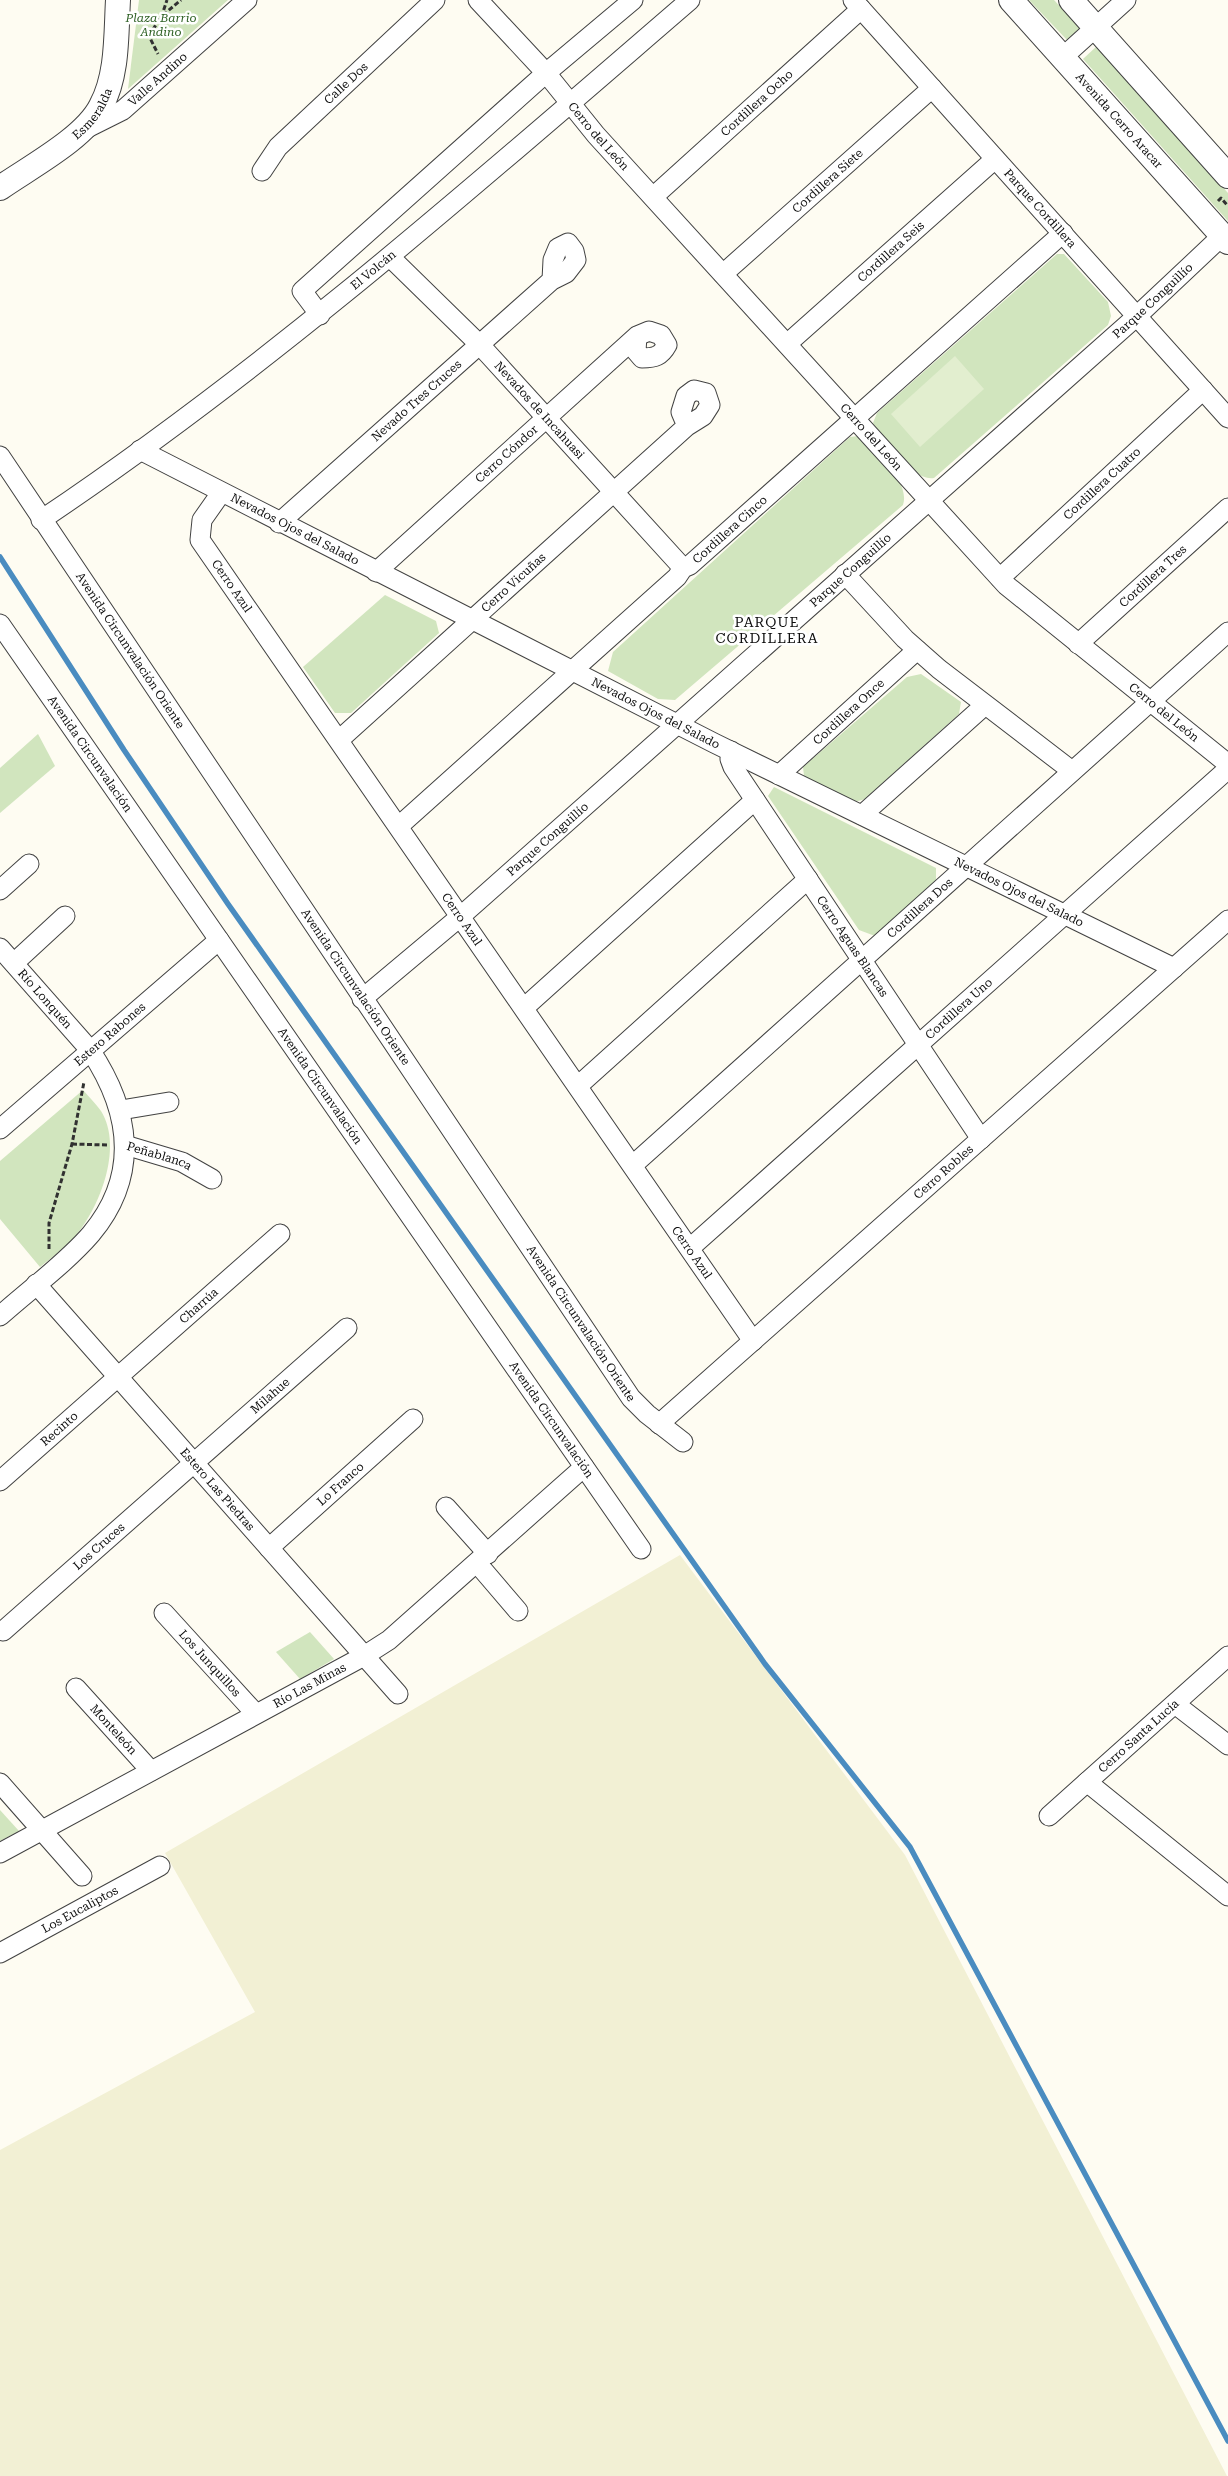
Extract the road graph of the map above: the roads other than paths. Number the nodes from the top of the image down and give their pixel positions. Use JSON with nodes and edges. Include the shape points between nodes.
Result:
{"nodes":[{"id":1,"x":118,"y":0,"type":"edge"},
{"id":2,"x":247,"y":0,"type":"edge"},
{"id":3,"x":435,"y":0,"type":"edge"},
{"id":4,"x":478,"y":0,"type":"edge"},
{"id":5,"x":633,"y":0,"type":"edge"},
{"id":6,"x":690,"y":0,"type":"edge"},
{"id":7,"x":1011,"y":0,"type":"edge"},
{"id":8,"x":1070,"y":0,"type":"edge"},
{"id":9,"x":1126,"y":0,"type":"edge"},
{"id":10,"x":857,"y":5,"type":"edge"},
{"id":11,"x":1096,"y":28,"type":"junction"},
{"id":12,"x":1063,"y":57,"type":"junction"},
{"id":13,"x":546,"y":73,"type":"junction"},
{"id":14,"x":932,"y":88,"type":"junction"},
{"id":15,"x":570,"y":103,"type":"junction"},
{"id":16,"x":83,"y":130,"type":"junction"},
{"id":17,"x":996,"y":159,"type":"junction"},
{"id":18,"x":262,"y":171,"type":"dead end"},
{"id":19,"x":1228,"y":176,"type":"edge"},
{"id":20,"x":0,"y":188,"type":"edge"},
{"id":21,"x":653,"y":197,"type":"junction"},
{"id":22,"x":1063,"y":233,"type":"junction"},
{"id":23,"x":1225,"y":239,"type":"edge"},
{"id":24,"x":390,"y":257,"type":"junction"},
{"id":25,"x":723,"y":274,"type":"junction"},
{"id":26,"x":552,"y":280,"type":"dead end"},
{"id":27,"x":320,"y":315,"type":"junction"},
{"id":28,"x":1137,"y":316,"type":"junction"},
{"id":29,"x":637,"y":336,"type":"dead end"},
{"id":30,"x":787,"y":344,"type":"junction"},
{"id":31,"x":480,"y":345,"type":"junction"},
{"id":32,"x":1203,"y":390,"type":"junction"},
{"id":33,"x":547,"y":418,"type":"junction"},
{"id":34,"x":1228,"y":418,"type":"edge"},
{"id":35,"x":855,"y":419,"type":"junction"},
{"id":36,"x":687,"y":426,"type":"dead end"},
{"id":37,"x":140,"y":450,"type":"junction"},
{"id":38,"x":0,"y":456,"type":"edge"},
{"id":39,"x":614,"y":492,"type":"junction"},
{"id":40,"x":221,"y":493,"type":"junction"},
{"id":41,"x":928,"y":500,"type":"junction"},
{"id":42,"x":1228,"y":508,"type":"edge"},
{"id":43,"x":41,"y":520,"type":"junction"},
{"id":44,"x":279,"y":523,"type":"junction"},
{"id":45,"x":683,"y":568,"type":"junction"},
{"id":46,"x":376,"y":572,"type":"junction"},
{"id":47,"x":845,"y":574,"type":"junction"},
{"id":48,"x":1000,"y":578,"type":"junction"},
{"id":49,"x":472,"y":621,"type":"junction"},
{"id":50,"x":0,"y":624,"type":"edge"},
{"id":51,"x":1228,"y":632,"type":"edge"},
{"id":52,"x":1078,"y":644,"type":"junction"},
{"id":53,"x":918,"y":650,"type":"junction"},
{"id":54,"x":573,"y":670,"type":"junction"},
{"id":55,"x":1150,"y":702,"type":"junction"},
{"id":56,"x":985,"y":705,"type":"junction"},
{"id":57,"x":676,"y":724,"type":"junction"},
{"id":58,"x":339,"y":740,"type":"junction"},
{"id":59,"x":731,"y":751,"type":"junction"},
{"id":60,"x":1228,"y":764,"type":"edge"},
{"id":61,"x":1228,"y":769,"type":"edge"},
{"id":62,"x":1072,"y":771,"type":"junction"},
{"id":63,"x":779,"y":775,"type":"junction"},
{"id":64,"x":755,"y":800,"type":"junction"},
{"id":65,"x":862,"y":815,"type":"junction"},
{"id":66,"x":399,"y":826,"type":"junction"},
{"id":67,"x":29,"y":864,"type":"dead end"},
{"id":68,"x":967,"y":866,"type":"junction"},
{"id":69,"x":808,"y":879,"type":"junction"},
{"id":70,"x":0,"y":890,"type":"edge"},
{"id":71,"x":1065,"y":914,"type":"junction"},
{"id":72,"x":66,"y":916,"type":"dead end"},
{"id":73,"x":461,"y":916,"type":"junction"},
{"id":74,"x":1228,"y":920,"type":"edge"},
{"id":75,"x":219,"y":940,"type":"junction"},
{"id":76,"x":6,"y":959,"type":"edge"},
{"id":77,"x":861,"y":960,"type":"junction"},
{"id":78,"x":1174,"y":968,"type":"junction"},
{"id":79,"x":362,"y":998,"type":"junction"},
{"id":80,"x":525,"y":1007,"type":"junction"},
{"id":81,"x":918,"y":1045,"type":"junction"},
{"id":82,"x":90,"y":1050,"type":"junction"},
{"id":83,"x":579,"y":1086,"type":"junction"},
{"id":84,"x":168,"y":1102,"type":"dead end"},
{"id":85,"x":121,"y":1110,"type":"junction"},
{"id":86,"x":0,"y":1129,"type":"edge"},
{"id":87,"x":981,"y":1139,"type":"junction"},
{"id":88,"x":125,"y":1145,"type":"junction"},
{"id":89,"x":633,"y":1164,"type":"junction"},
{"id":90,"x":212,"y":1179,"type":"dead end"},
{"id":91,"x":280,"y":1234,"type":"dead end"},
{"id":92,"x":690,"y":1248,"type":"junction"},
{"id":93,"x":42,"y":1278,"type":"junction"},
{"id":94,"x":0,"y":1316,"type":"edge"},
{"id":95,"x":347,"y":1328,"type":"dead end"},
{"id":96,"x":753,"y":1341,"type":"junction"},
{"id":97,"x":118,"y":1377,"type":"junction"},
{"id":98,"x":413,"y":1419,"type":"dead end"},
{"id":99,"x":659,"y":1424,"type":"junction"},
{"id":100,"x":682,"y":1442,"type":"dead end"},
{"id":101,"x":194,"y":1463,"type":"junction"},
{"id":102,"x":584,"y":1467,"type":"junction"},
{"id":103,"x":0,"y":1481,"type":"edge"},
{"id":104,"x":446,"y":1507,"type":"dead end"},
{"id":105,"x":269,"y":1548,"type":"junction"},
{"id":106,"x":641,"y":1549,"type":"dead end"},
{"id":107,"x":482,"y":1558,"type":"junction"},
{"id":108,"x":518,"y":1611,"type":"dead end"},
{"id":109,"x":164,"y":1613,"type":"dead end"},
{"id":110,"x":3,"y":1631,"type":"dead end"},
{"id":111,"x":364,"y":1656,"type":"junction"},
{"id":112,"x":1228,"y":1656,"type":"edge"},
{"id":113,"x":76,"y":1688,"type":"dead end"},
{"id":114,"x":398,"y":1694,"type":"dead end"},
{"id":115,"x":1175,"y":1704,"type":"junction"},
{"id":116,"x":256,"y":1714,"type":"junction"},
{"id":117,"x":1228,"y":1745,"type":"edge"},
{"id":118,"x":151,"y":1772,"type":"junction"},
{"id":119,"x":1087,"y":1782,"type":"junction"},
{"id":120,"x":0,"y":1783,"type":"edge"},
{"id":121,"x":1049,"y":1816,"type":"dead end"},
{"id":122,"x":42,"y":1830,"type":"junction"},
{"id":123,"x":0,"y":1853,"type":"edge"},
{"id":124,"x":160,"y":1866,"type":"dead end"},
{"id":125,"x":82,"y":1876,"type":"dead end"},
{"id":126,"x":1228,"y":1896,"type":"edge"},
{"id":127,"x":0,"y":1953,"type":"edge"}],
"edges":[{"from":1,"to":16,"type":"street","name":"Esmeralda","via":[[110,81],[101,106]]},
{"from":2,"to":16,"type":"street","name":"Valle Andino","via":[[123,110]]},
{"from":3,"to":18,"type":"street","name":"Calle Dos","via":[[278,147]]},
{"from":4,"to":13,"type":"street","name":"Cerro del León"},
{"from":5,"to":13,"type":"street"},
{"from":6,"to":15,"type":"street","name":"El Volcán"},
{"from":7,"to":12,"type":"street","name":"Avenida Cerro Aracar"},
{"from":8,"to":11,"type":"street"},
{"from":9,"to":11,"type":"street"},
{"from":10,"to":14,"type":"street","name":"Parque Cordillera"},
{"from":10,"to":21,"type":"street","name":"Cordillera Ocho"},
{"from":11,"to":12,"type":"street"},
{"from":11,"to":19,"type":"street"},
{"from":12,"to":23,"type":"street","name":"Avenida Cerro Aracar"},
{"from":13,"to":15,"type":"street","name":"Cerro del León"},
{"from":13,"to":27,"type":"street","via":[[302,291]]},
{"from":14,"to":17,"type":"street","name":"Parque Cordillera"},
{"from":14,"to":25,"type":"street","name":"Cordillera Siete"},
{"from":15,"to":21,"type":"street","name":"Cerro del León"},
{"from":15,"to":24,"type":"street","name":"El Volcán"},
{"from":16,"to":20,"type":"street","name":"Esmeralda"},
{"from":17,"to":22,"type":"street","name":"Parque Cordillera"},
{"from":17,"to":30,"type":"street","name":"Cordillera Seis"},
{"from":21,"to":25,"type":"street","name":"Cerro del León"},
{"from":22,"to":28,"type":"street","name":"Parque Cordillera"},
{"from":22,"to":35,"type":"street","name":"Cordillera Cinco"},
{"from":23,"to":28,"type":"street","name":"Parque Conguillío"},
{"from":24,"to":27,"type":"street","name":"El Volcán"},
{"from":24,"to":31,"type":"street","name":"Nevados de Incahuasi"},
{"from":25,"to":30,"type":"street","name":"Cerro del León"},
{"from":26,"to":31,"type":"street","name":"Nevado Tres Cruces"},
{"from":27,"to":37,"type":"street","name":"El Volcán"},
{"from":28,"to":32,"type":"street","name":"Parque Cordillera"},
{"from":28,"to":41,"type":"street","name":"Parque Conguillío"},
{"from":29,"to":33,"type":"street","name":"Cerro Cóndor"},
{"from":30,"to":35,"type":"street","name":"Cerro del León"},
{"from":31,"to":33,"type":"street","name":"Nevados de Incahuasi"},
{"from":31,"to":44,"type":"street","name":"Nevado Tres Cruces"},
{"from":32,"to":34,"type":"street","name":"Parque Cordillera"},
{"from":32,"to":48,"type":"street","name":"Cordillera Cuatro"},
{"from":33,"to":39,"type":"street","name":"Nevados de Incahuasi"},
{"from":33,"to":46,"type":"street","name":"Cerro Cóndor"},
{"from":35,"to":41,"type":"street","name":"Cerro del León"},
{"from":35,"to":45,"type":"street","name":"Cordillera Cinco"},
{"from":36,"to":39,"type":"street","name":"Cerro Vicuñas"},
{"from":37,"to":40,"type":"street","name":"Nevados Ojos del Salado"},
{"from":37,"to":43,"type":"street","name":"El Volcán"},
{"from":38,"to":43,"type":"street"},
{"from":39,"to":45,"type":"street","name":"Nevados de Incahuasi"},
{"from":39,"to":49,"type":"street","name":"Cerro Vicuñas"},
{"from":40,"to":44,"type":"street","name":"Nevados Ojos del Salado"},
{"from":40,"to":58,"type":"street","name":"Cerro Azul","via":[[202,520],[200,540]]},
{"from":41,"to":47,"type":"street","name":"Parque Conguillío"},
{"from":41,"to":48,"type":"street","name":"Cerro del León"},
{"from":42,"to":52,"type":"street","name":"Cordillera Tres"},
{"from":43,"to":79,"type":"street","name":"Avenida Circunvalación Oriente"},
{"from":44,"to":46,"type":"street","name":"Nevados Ojos del Salado"},
{"from":45,"to":54,"type":"street","name":"Cordillera Cinco","via":[[677,577]]},
{"from":46,"to":49,"type":"street","name":"Nevados Ojos del Salado"},
{"from":47,"to":53,"type":"street"},
{"from":47,"to":57,"type":"street","name":"Parque Conguillío"},
{"from":48,"to":52,"type":"street","name":"Cerro del León"},
{"from":49,"to":54,"type":"street","name":"Nevados Ojos del Salado"},
{"from":49,"to":58,"type":"street","name":"Cerro Vicuñas"},
{"from":50,"to":75,"type":"street","name":"Avenida Circunvalación"},
{"from":51,"to":55,"type":"street","name":"Cordillera Dos"},
{"from":52,"to":55,"type":"street","name":"Cerro del León"},
{"from":53,"to":56,"type":"street"},
{"from":53,"to":63,"type":"street","name":"Cordillera Once"},
{"from":54,"to":57,"type":"street","name":"Nevados Ojos del Salado"},
{"from":54,"to":66,"type":"street","name":"Cordillera Cinco"},
{"from":55,"to":60,"type":"street","name":"Cerro del León"},
{"from":55,"to":62,"type":"street","name":"Cordillera Dos"},
{"from":56,"to":62,"type":"street"},
{"from":56,"to":65,"type":"street"},
{"from":57,"to":59,"type":"street","name":"Nevados Ojos del Salado"},
{"from":57,"to":73,"type":"street","name":"Parque Conguillío"},
{"from":58,"to":66,"type":"street","name":"Cerro Azul"},
{"from":59,"to":63,"type":"street","name":"Nevados Ojos del Salado"},
{"from":59,"to":64,"type":"street","name":"Cerro Aguas Blancas","via":[[733,768]]},
{"from":61,"to":71,"type":"street","name":"Cordillera Uno"},
{"from":62,"to":68,"type":"street","name":"Cordillera Dos"},
{"from":63,"to":65,"type":"street","name":"Nevados Ojos del Salado"},
{"from":64,"to":69,"type":"street","name":"Cerro Aguas Blancas"},
{"from":64,"to":80,"type":"street"},
{"from":65,"to":68,"type":"street","name":"Nevados Ojos del Salado"},
{"from":66,"to":73,"type":"street","name":"Cerro Azul"},
{"from":67,"to":70,"type":"street"},
{"from":68,"to":71,"type":"street","name":"Nevados Ojos del Salado"},
{"from":68,"to":77,"type":"street","name":"Cordillera Dos"},
{"from":69,"to":77,"type":"street","name":"Cerro Aguas Blancas"},
{"from":69,"to":83,"type":"street"},
{"from":71,"to":78,"type":"street","name":"Nevados Ojos del Salado"},
{"from":71,"to":81,"type":"street","name":"Cordillera Uno"},
{"from":72,"to":76,"type":"street"},
{"from":73,"to":79,"type":"street","name":"Parque Conguillío"},
{"from":73,"to":80,"type":"street","name":"Cerro Azul"},
{"from":74,"to":78,"type":"street","name":"Cerro Robles"},
{"from":75,"to":82,"type":"street","name":"Estero Rabones"},
{"from":75,"to":102,"type":"street","name":"Avenida Circunvalación"},
{"from":76,"to":82,"type":"street","name":"Río Lonquén"},
{"from":77,"to":81,"type":"street","name":"Cerro Aguas Blancas"},
{"from":77,"to":89,"type":"street","name":"Cordillera Dos"},
{"from":78,"to":87,"type":"street","name":"Cerro Robles"},
{"from":79,"to":99,"type":"street","name":"Avenida Circunvalación Oriente","via":[[631,1398]]},
{"from":80,"to":83,"type":"street","name":"Cerro Azul"},
{"from":81,"to":87,"type":"street","name":"Cerro Aguas Blancas"},
{"from":81,"to":92,"type":"street","name":"Cordillera Uno"},
{"from":82,"to":85,"type":"street","name":"Río Lonquén"},
{"from":82,"to":86,"type":"street","name":"Estero Rabones"},
{"from":83,"to":89,"type":"street","name":"Cerro Azul"},
{"from":84,"to":85,"type":"street"},
{"from":85,"to":88,"type":"street","name":"Río Lonquén"},
{"from":87,"to":96,"type":"street","name":"Cerro Robles"},
{"from":88,"to":90,"type":"street","name":"Peñablanca","via":[[182,1162]]},
{"from":88,"to":93,"type":"street","name":"Río Lonquén","via":[[119,1181],[102,1218],[78,1248]]},
{"from":89,"to":92,"type":"street","name":"Cerro Azul"},
{"from":91,"to":97,"type":"street","name":"Charrúa"},
{"from":92,"to":96,"type":"street","name":"Cerro Azul"},
{"from":93,"to":94,"type":"street","name":"Río Lonquén"},
{"from":93,"to":97,"type":"street","name":"Estero Las Piedras"},
{"from":95,"to":101,"type":"street","name":"Milahue"},
{"from":96,"to":99,"type":"street","name":"Cerro Robles"},
{"from":97,"to":101,"type":"street","name":"Estero Las Piedras"},
{"from":97,"to":103,"type":"street","name":"Recinto"},
{"from":98,"to":105,"type":"street","name":"Lo Franco"},
{"from":99,"to":100,"type":"street","name":"Avenida Circunvalación Oriente"},
{"from":101,"to":105,"type":"street","name":"Estero Las Piedras"},
{"from":101,"to":110,"type":"street","name":"Los Cruces"},
{"from":102,"to":106,"type":"street","name":"Avenida Circunvalación"},
{"from":102,"to":107,"type":"street","name":"Río Las Minas"},
{"from":104,"to":107,"type":"street"},
{"from":105,"to":111,"type":"street","name":"Estero Las Piedras"},
{"from":107,"to":108,"type":"street"},
{"from":107,"to":111,"type":"street","name":"Río Las Minas","via":[[410,1623]]},
{"from":109,"to":116,"type":"street","name":"Los Junquillos"},
{"from":111,"to":114,"type":"street","name":"Estero Las Piedras"},
{"from":111,"to":116,"type":"street","name":"Río Las Minas"},
{"from":112,"to":115,"type":"street","name":"Cerro Santa Lucía"},
{"from":113,"to":118,"type":"street","name":"Monteleón"},
{"from":115,"to":117,"type":"street"},
{"from":115,"to":119,"type":"street","name":"Cerro Santa Lucía"},
{"from":116,"to":118,"type":"street","name":"Río Las Minas"},
{"from":118,"to":122,"type":"street","name":"Río Las Minas"},
{"from":119,"to":121,"type":"street","name":"Cerro Santa Lucía"},
{"from":119,"to":126,"type":"street"},
{"from":120,"to":122,"type":"street"},
{"from":122,"to":123,"type":"street","name":"Río Las Minas"},
{"from":122,"to":125,"type":"street"},
{"from":124,"to":127,"type":"street","name":"Los Eucaliptos"}]}
